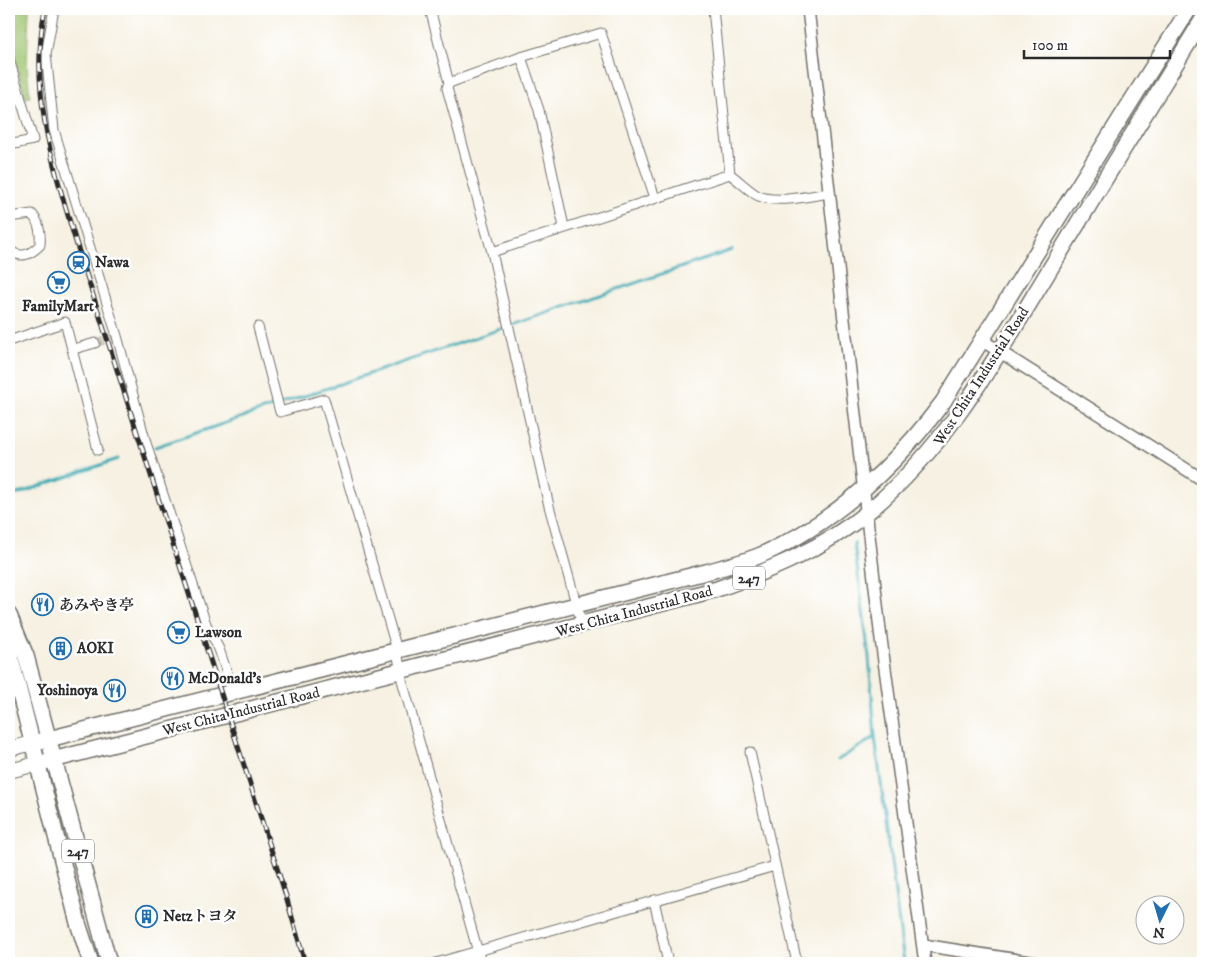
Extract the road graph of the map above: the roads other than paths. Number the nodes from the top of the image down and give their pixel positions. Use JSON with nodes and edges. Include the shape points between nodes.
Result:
{"nodes":[{"id":1,"x":54,"y":9,"type":"edge"},
{"id":2,"x":430,"y":9,"type":"edge"},
{"id":3,"x":713,"y":9,"type":"edge"},
{"id":4,"x":808,"y":9,"type":"edge"},
{"id":5,"x":1190,"y":9,"type":"edge"},
{"id":6,"x":1203,"y":19,"type":"edge"},
{"id":7,"x":521,"y":57,"type":"junction"},
{"id":8,"x":9,"y":59,"type":"edge"},
{"id":9,"x":449,"y":83,"type":"junction"},
{"id":10,"x":9,"y":145,"type":"edge"},
{"id":11,"x":730,"y":174,"type":"junction"},
{"id":12,"x":829,"y":193,"type":"junction"},
{"id":13,"x":655,"y":198,"type":"junction"},
{"id":14,"x":9,"y":217,"type":"edge"},
{"id":15,"x":564,"y":227,"type":"junction"},
{"id":16,"x":9,"y":250,"type":"edge"},
{"id":17,"x":492,"y":252,"type":"junction"},
{"id":18,"x":258,"y":327,"type":"dead end"},
{"id":19,"x":9,"y":341,"type":"edge"},
{"id":20,"x":983,"y":341,"type":"junction"},
{"id":21,"x":95,"y":343,"type":"tunnel mouth"},
{"id":22,"x":74,"y":349,"type":"junction"},
{"id":23,"x":999,"y":351,"type":"junction"},
{"id":24,"x":98,"y":450,"type":"dead end"},
{"id":25,"x":1203,"y":480,"type":"edge"},
{"id":26,"x":864,"y":490,"type":"junction"},
{"id":27,"x":867,"y":513,"type":"junction"},
{"id":28,"x":576,"y":605,"type":"junction"},
{"id":29,"x":9,"y":615,"type":"edge"},
{"id":30,"x":582,"y":625,"type":"junction"},
{"id":31,"x":397,"y":650,"type":"junction"},
{"id":32,"x":9,"y":651,"type":"edge"},
{"id":33,"x":400,"y":670,"type":"junction"},
{"id":34,"x":233,"y":691,"type":"junction"},
{"id":35,"x":48,"y":739,"type":"junction"},
{"id":36,"x":33,"y":743,"type":"junction"},
{"id":37,"x":9,"y":749,"type":"edge"},
{"id":38,"x":750,"y":752,"type":"dead end"},
{"id":39,"x":53,"y":759,"type":"junction"},
{"id":40,"x":37,"y":764,"type":"junction"},
{"id":41,"x":9,"y":771,"type":"edge"},
{"id":42,"x":775,"y":866,"type":"junction"},
{"id":43,"x":654,"y":900,"type":"junction"},
{"id":44,"x":923,"y":945,"type":"junction"},
{"id":45,"x":479,"y":952,"type":"junction"},
{"id":46,"x":91,"y":963,"type":"edge"},
{"id":47,"x":109,"y":963,"type":"edge"},
{"id":48,"x":436,"y":963,"type":"edge"},
{"id":49,"x":482,"y":963,"type":"edge"},
{"id":50,"x":668,"y":963,"type":"edge"},
{"id":51,"x":798,"y":963,"type":"edge"},
{"id":52,"x":925,"y":963,"type":"edge"},
{"id":53,"x":1038,"y":963,"type":"edge"}],
"edges":[{"from":1,"to":34,"type":"street","via":[[46,54],[54,130],[146,443],[206,624]]},
{"from":2,"to":9,"type":"street"},
{"from":3,"to":11,"type":"street"},
{"from":4,"to":12,"type":"street"},
{"from":5,"to":20,"type":"highway","name":"West Chita Industrial Road","number":"247"},
{"from":6,"to":23,"type":"highway","name":"West Chita Industrial Road","number":"247"},
{"from":7,"to":9,"type":"street"},
{"from":7,"to":13,"type":"street","via":[[600,33]]},
{"from":7,"to":15,"type":"street","via":[[539,110]]},
{"from":8,"to":10,"type":"street","via":[[32,140]]},
{"from":9,"to":17,"type":"street","via":[[447,88]]},
{"from":11,"to":12,"type":"street","via":[[756,195],[766,198],[794,199]]},
{"from":11,"to":13,"type":"street"},
{"from":12,"to":26,"type":"street"},
{"from":13,"to":15,"type":"street"},
{"from":14,"to":16,"type":"street","via":[[32,214],[41,235],[40,245],[26,256]]},
{"from":15,"to":17,"type":"street"},
{"from":17,"to":28,"type":"street","via":[[549,506]]},
{"from":18,"to":31,"type":"street","via":[[280,412],[324,398]]},
{"from":19,"to":22,"type":"street","via":[[65,322]]},
{"from":20,"to":23,"type":"street"},
{"from":20,"to":26,"type":"highway","name":"West Chita Industrial Road","number":"247","via":[[919,434]]},
{"from":21,"to":22,"type":"street"},
{"from":22,"to":24,"type":"street"},
{"from":23,"to":25,"type":"street"},
{"from":23,"to":27,"type":"highway","name":"West Chita Industrial Road","number":"247","via":[[953,423],[928,455]]},
{"from":26,"to":27,"type":"street"},
{"from":26,"to":28,"type":"highway","name":"West Chita Industrial Road","number":"247","via":[[811,528],[760,555]]},
{"from":27,"to":30,"type":"highway","name":"West Chita Industrial Road","number":"247","via":[[825,542],[771,571],[714,590]]},
{"from":27,"to":44,"type":"street"},
{"from":28,"to":30,"type":"street"},
{"from":28,"to":31,"type":"highway","name":"West Chita Industrial Road","number":"247"},
{"from":29,"to":35,"type":"highway","number":"247","via":[[26,656]]},
{"from":30,"to":33,"type":"highway","name":"West Chita Industrial Road","number":"247"},
{"from":31,"to":33,"type":"street"},
{"from":31,"to":34,"type":"highway","name":"West Chita Industrial Road","number":"247"},
{"from":32,"to":36,"type":"highway","number":"247"},
{"from":33,"to":39,"type":"highway","name":"West Chita Industrial Road","number":"247"},
{"from":33,"to":45,"type":"street"},
{"from":34,"to":35,"type":"highway","name":"West Chita Industrial Road","number":"247"},
{"from":35,"to":36,"type":"highway","name":"West Chita Industrial Road","number":"247"},
{"from":35,"to":39,"type":"highway","number":"247"},
{"from":36,"to":37,"type":"main road"},
{"from":36,"to":40,"type":"highway","number":"247"},
{"from":38,"to":42,"type":"street"},
{"from":39,"to":40,"type":"highway","name":"West Chita Industrial Road","number":"247"},
{"from":39,"to":47,"type":"highway","number":"247"},
{"from":40,"to":41,"type":"main road"},
{"from":40,"to":46,"type":"highway","number":"247"},
{"from":42,"to":43,"type":"street"},
{"from":42,"to":51,"type":"street"},
{"from":43,"to":45,"type":"street"},
{"from":43,"to":50,"type":"street"},
{"from":44,"to":52,"type":"street"},
{"from":44,"to":53,"type":"street"},
{"from":45,"to":48,"type":"street"},
{"from":45,"to":49,"type":"street"}]}
